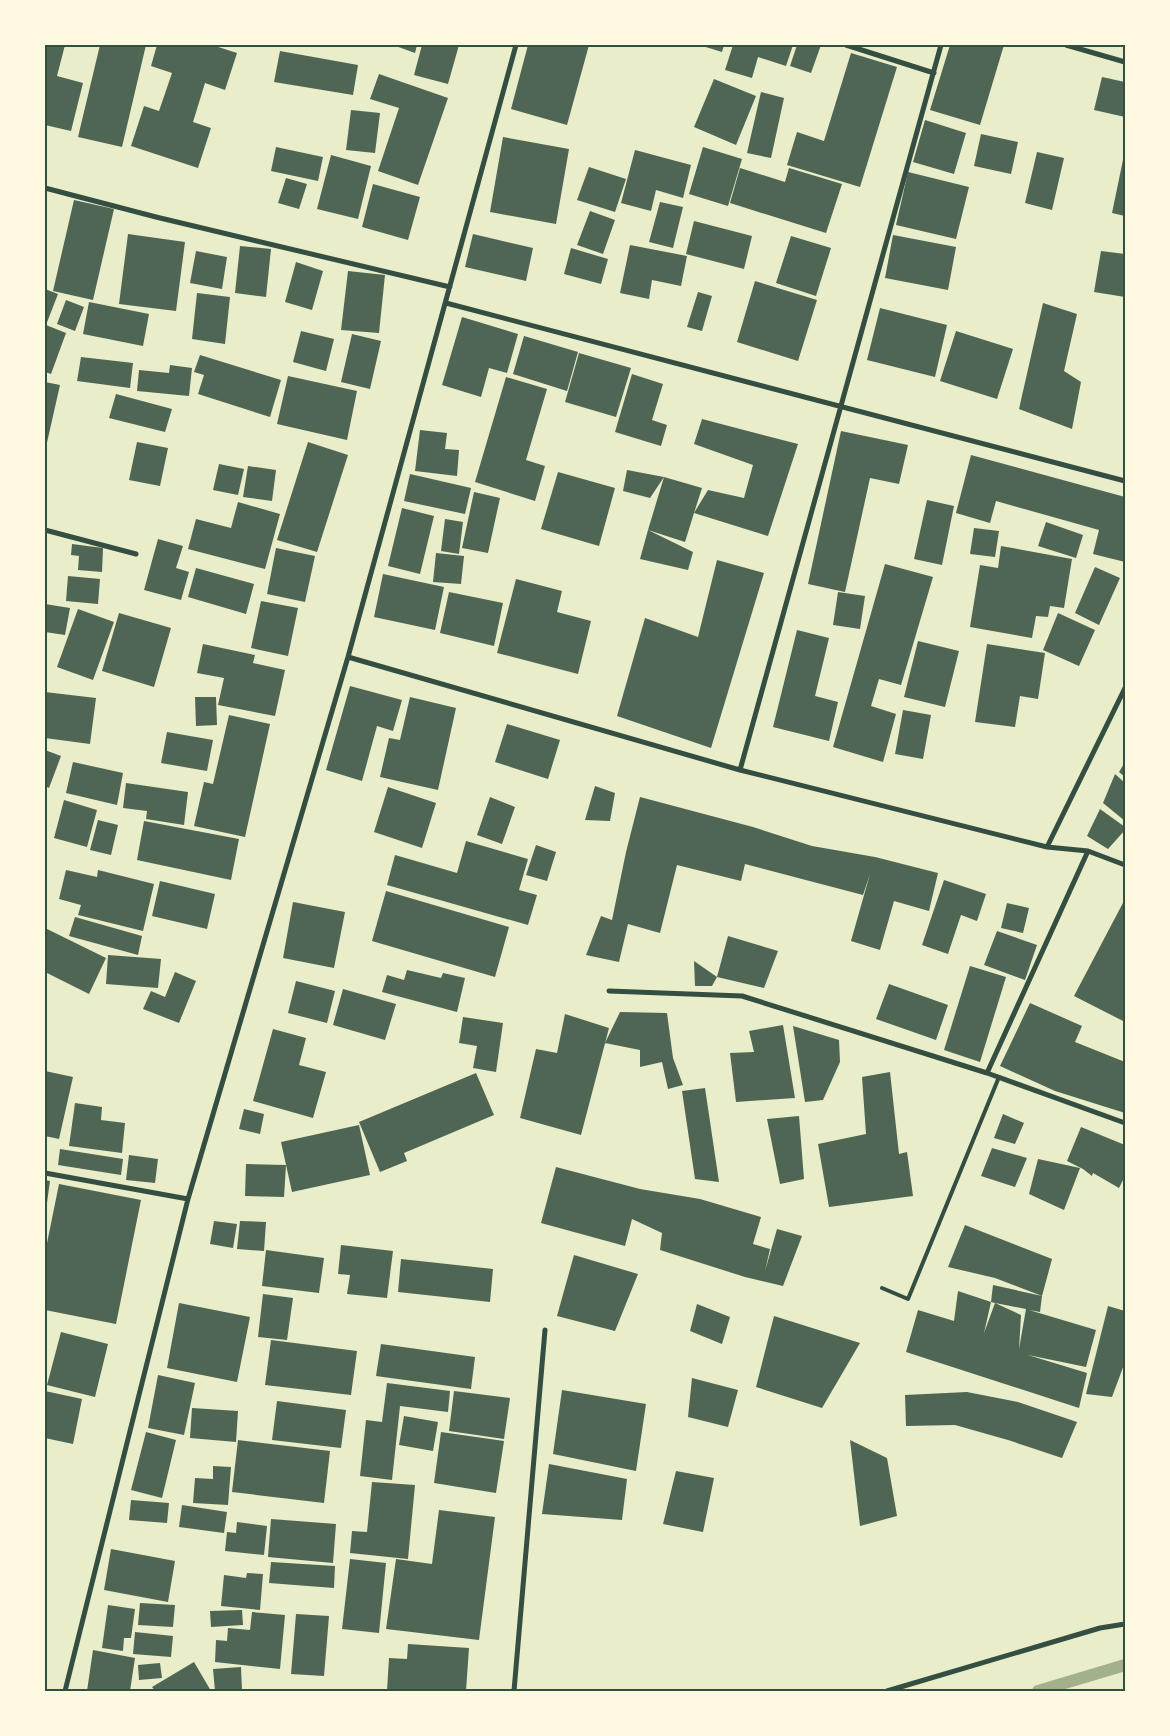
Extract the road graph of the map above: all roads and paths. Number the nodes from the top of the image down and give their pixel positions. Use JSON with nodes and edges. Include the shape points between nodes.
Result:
{"nodes":[{"id":1,"x":516,"y":45,"type":"edge"},
{"id":2,"x":846,"y":45,"type":"edge"},
{"id":3,"x":941,"y":45,"type":"edge"},
{"id":4,"x":1066,"y":45,"type":"edge"},
{"id":5,"x":1125,"y":62,"type":"edge"},
{"id":6,"x":934,"y":73,"type":"junction"},
{"id":7,"x":45,"y":188,"type":"edge"},
{"id":8,"x":450,"y":287,"type":"junction"},
{"id":9,"x":446,"y":303,"type":"junction"},
{"id":10,"x":840,"y":406,"type":"junction"},
{"id":11,"x":1125,"y":481,"type":"edge"},
{"id":12,"x":45,"y":530,"type":"edge"},
{"id":13,"x":136,"y":554,"type":"dead end"},
{"id":14,"x":348,"y":657,"type":"junction"},
{"id":15,"x":1125,"y":688,"type":"edge"},
{"id":16,"x":740,"y":770,"type":"junction"},
{"id":17,"x":1047,"y":847,"type":"junction"},
{"id":18,"x":1088,"y":851,"type":"junction"},
{"id":19,"x":1125,"y":865,"type":"edge"},
{"id":20,"x":609,"y":991,"type":"dead end"},
{"id":21,"x":987,"y":1073,"type":"junction"},
{"id":22,"x":999,"y":1077,"type":"junction"},
{"id":23,"x":1125,"y":1124,"type":"edge"},
{"id":24,"x":45,"y":1173,"type":"edge"},
{"id":25,"x":188,"y":1199,"type":"junction"},
{"id":26,"x":882,"y":1288,"type":"dead end"},
{"id":27,"x":545,"y":1330,"type":"dead end"},
{"id":28,"x":1125,"y":1624,"type":"edge"},
{"id":29,"x":65,"y":1691,"type":"edge"},
{"id":30,"x":514,"y":1691,"type":"edge"},
{"id":31,"x":887,"y":1691,"type":"edge"}],
"edges":[{"from":1,"to":8,"type":"street"},
{"from":2,"to":6,"type":"street"},
{"from":3,"to":6,"type":"street"},
{"from":4,"to":5,"type":"street"},
{"from":6,"to":10,"type":"street"},
{"from":7,"to":8,"type":"street"},
{"from":8,"to":9,"type":"street"},
{"from":9,"to":10,"type":"street"},
{"from":9,"to":14,"type":"street"},
{"from":10,"to":11,"type":"street"},
{"from":10,"to":16,"type":"street"},
{"from":12,"to":13,"type":"street"},
{"from":14,"to":16,"type":"street"},
{"from":14,"to":25,"type":"street"},
{"from":15,"to":17,"type":"street"},
{"from":16,"to":17,"type":"street"},
{"from":17,"to":18,"type":"street"},
{"from":18,"to":19,"type":"street"},
{"from":18,"to":21,"type":"street"},
{"from":20,"to":21,"type":"street","via":[[742,996]]},
{"from":21,"to":22,"type":"street"},
{"from":22,"to":23,"type":"street"},
{"from":22,"to":26,"type":"lane","via":[[908,1299]]},
{"from":24,"to":25,"type":"street"},
{"from":25,"to":29,"type":"street"},
{"from":27,"to":30,"type":"street"},
{"from":28,"to":31,"type":"street","via":[[1100,1628]]}]}
